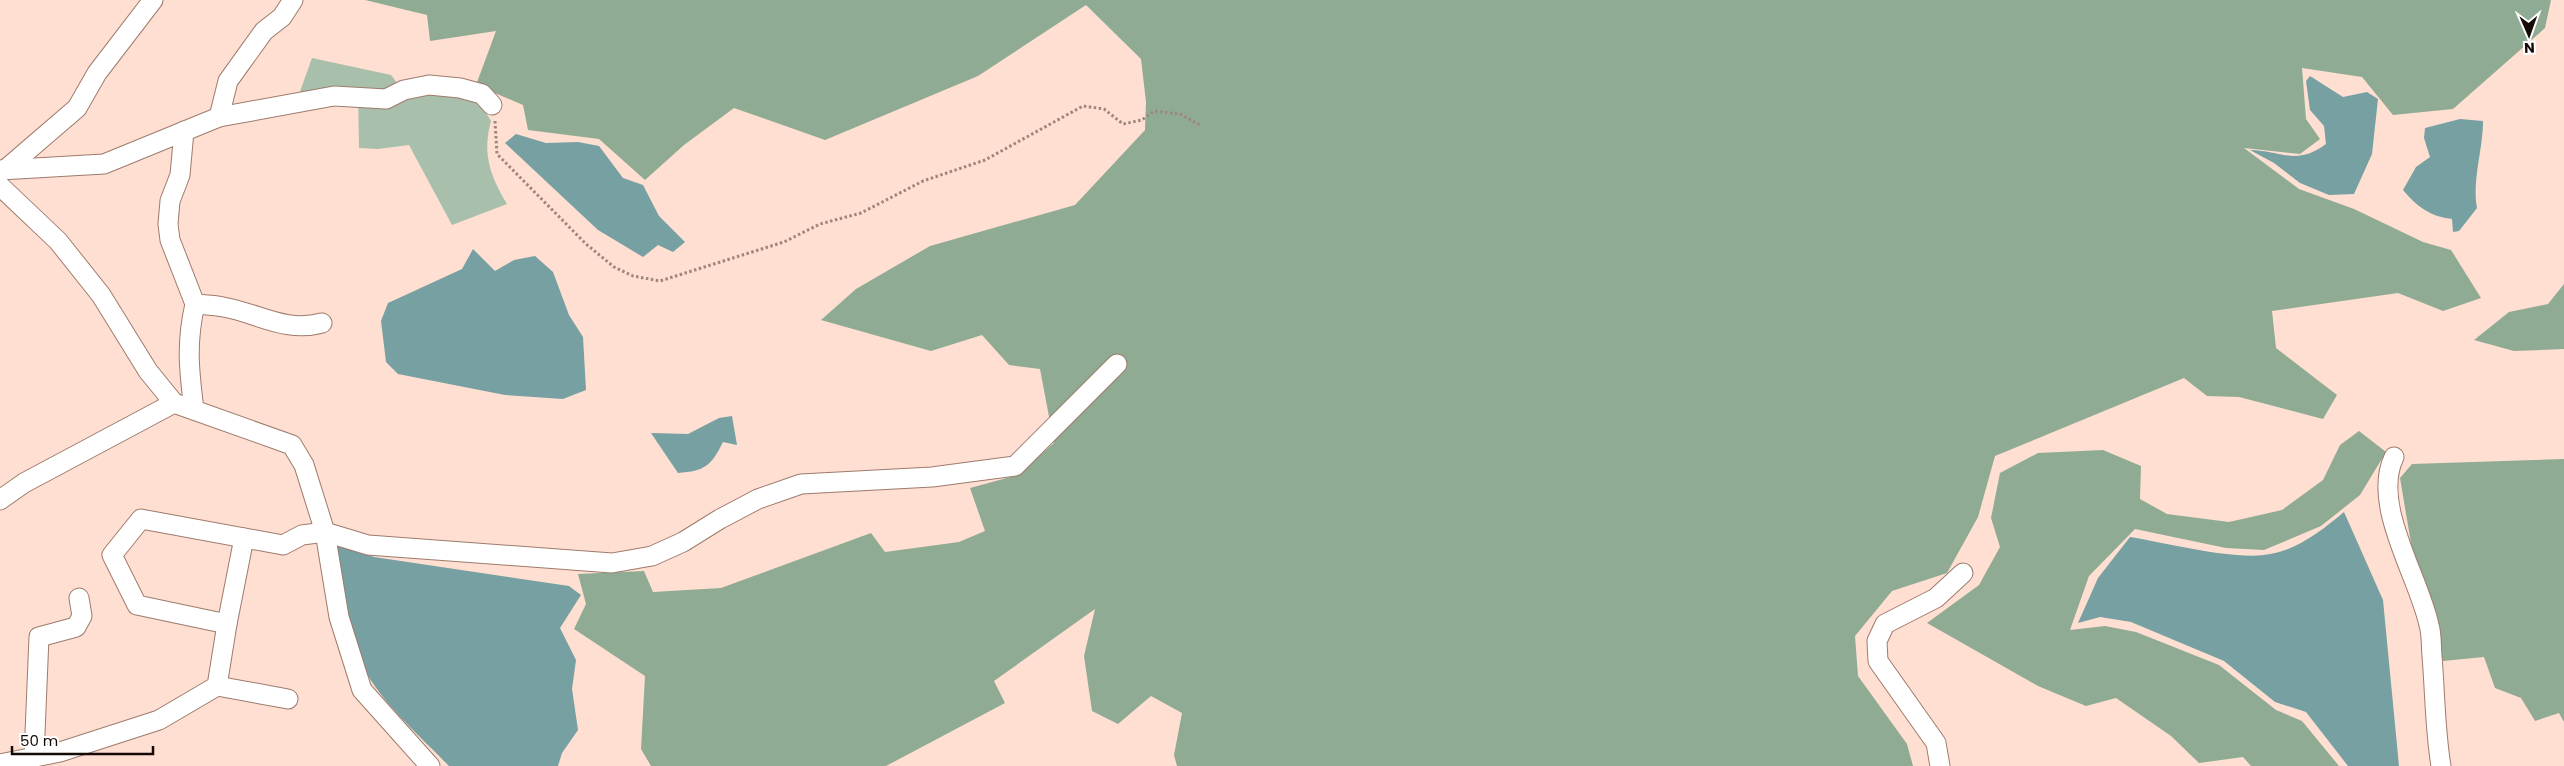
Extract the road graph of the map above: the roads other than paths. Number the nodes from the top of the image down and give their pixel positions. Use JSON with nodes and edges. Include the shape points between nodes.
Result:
{"nodes":[{"id":1,"x":153,"y":0,"type":"edge"},
{"id":2,"x":293,"y":0,"type":"edge"},
{"id":3,"x":492,"y":106,"type":"road end"},
{"id":4,"x":219,"y":117,"type":"junction"},
{"id":5,"x":184,"y":131,"type":"junction"},
{"id":6,"x":2,"y":175,"type":"edge"},
{"id":7,"x":195,"y":304,"type":"junction"},
{"id":8,"x":322,"y":324,"type":"dead end"},
{"id":9,"x":1116,"y":364,"type":"dead end"},
{"id":10,"x":174,"y":403,"type":"junction"},
{"id":11,"x":194,"y":410,"type":"junction"},
{"id":12,"x":2394,"y":457,"type":"dead end"},
{"id":13,"x":0,"y":500,"type":"edge"},
{"id":14,"x":325,"y":532,"type":"junction"},
{"id":15,"x":244,"y":538,"type":"junction"},
{"id":16,"x":1963,"y":574,"type":"dead end"},
{"id":17,"x":79,"y":598,"type":"dead end"},
{"id":18,"x":226,"y":624,"type":"junction"},
{"id":19,"x":217,"y":686,"type":"junction"},
{"id":20,"x":288,"y":699,"type":"dead end"},
{"id":21,"x":34,"y":757,"type":"junction"},
{"id":22,"x":0,"y":764,"type":"edge"},
{"id":23,"x":430,"y":766,"type":"edge"},
{"id":24,"x":1940,"y":766,"type":"edge"},
{"id":25,"x":2442,"y":766,"type":"edge"}],
"edges":[{"from":1,"to":6,"type":"street","via":[[96,73],[78,108]]},
{"from":2,"to":4,"type":"street","via":[[282,17],[264,31],[228,81]]},
{"from":3,"to":4,"type":"street","via":[[482,94],[429,85],[386,98],[334,96]]},
{"from":4,"to":5,"type":"street"},
{"from":5,"to":6,"type":"street","via":[[104,164]]},
{"from":5,"to":7,"type":"street","via":[[180,175],[170,201],[168,224],[170,240]]},
{"from":6,"to":10,"type":"street","via":[[102,295],[148,371]]},
{"from":7,"to":8,"type":"street","via":[[223,307],[293,327]]},
{"from":7,"to":11,"type":"street","via":[[188,332]]},
{"from":9,"to":14,"type":"street","via":[[1015,466],[932,477],[801,484],[758,499],[652,556],[603,562],[368,545]]},
{"from":10,"to":11,"type":"street"},
{"from":10,"to":13,"type":"street","via":[[24,483]]},
{"from":11,"to":14,"type":"street","via":[[292,444],[304,465]]},
{"from":12,"to":25,"type":"street","via":[[2390,465],[2389,499],[2394,525],[2430,625],[2437,744]]},
{"from":14,"to":15,"type":"street","via":[[302,535],[283,545]]},
{"from":14,"to":23,"type":"street","via":[[339,617],[362,690]]},
{"from":15,"to":18,"type":"street"},
{"from":15,"to":18,"type":"street","via":[[141,519],[112,555],[137,605]]},
{"from":16,"to":24,"type":"street","via":[[1936,598],[1885,624],[1877,641],[1878,661],[1936,743]]},
{"from":17,"to":21,"type":"street","via":[[82,616],[76,626],[39,637]]},
{"from":18,"to":19,"type":"street"},
{"from":19,"to":20,"type":"street"},
{"from":19,"to":21,"type":"street","via":[[159,720],[60,752]]},
{"from":21,"to":22,"type":"street"}]}
